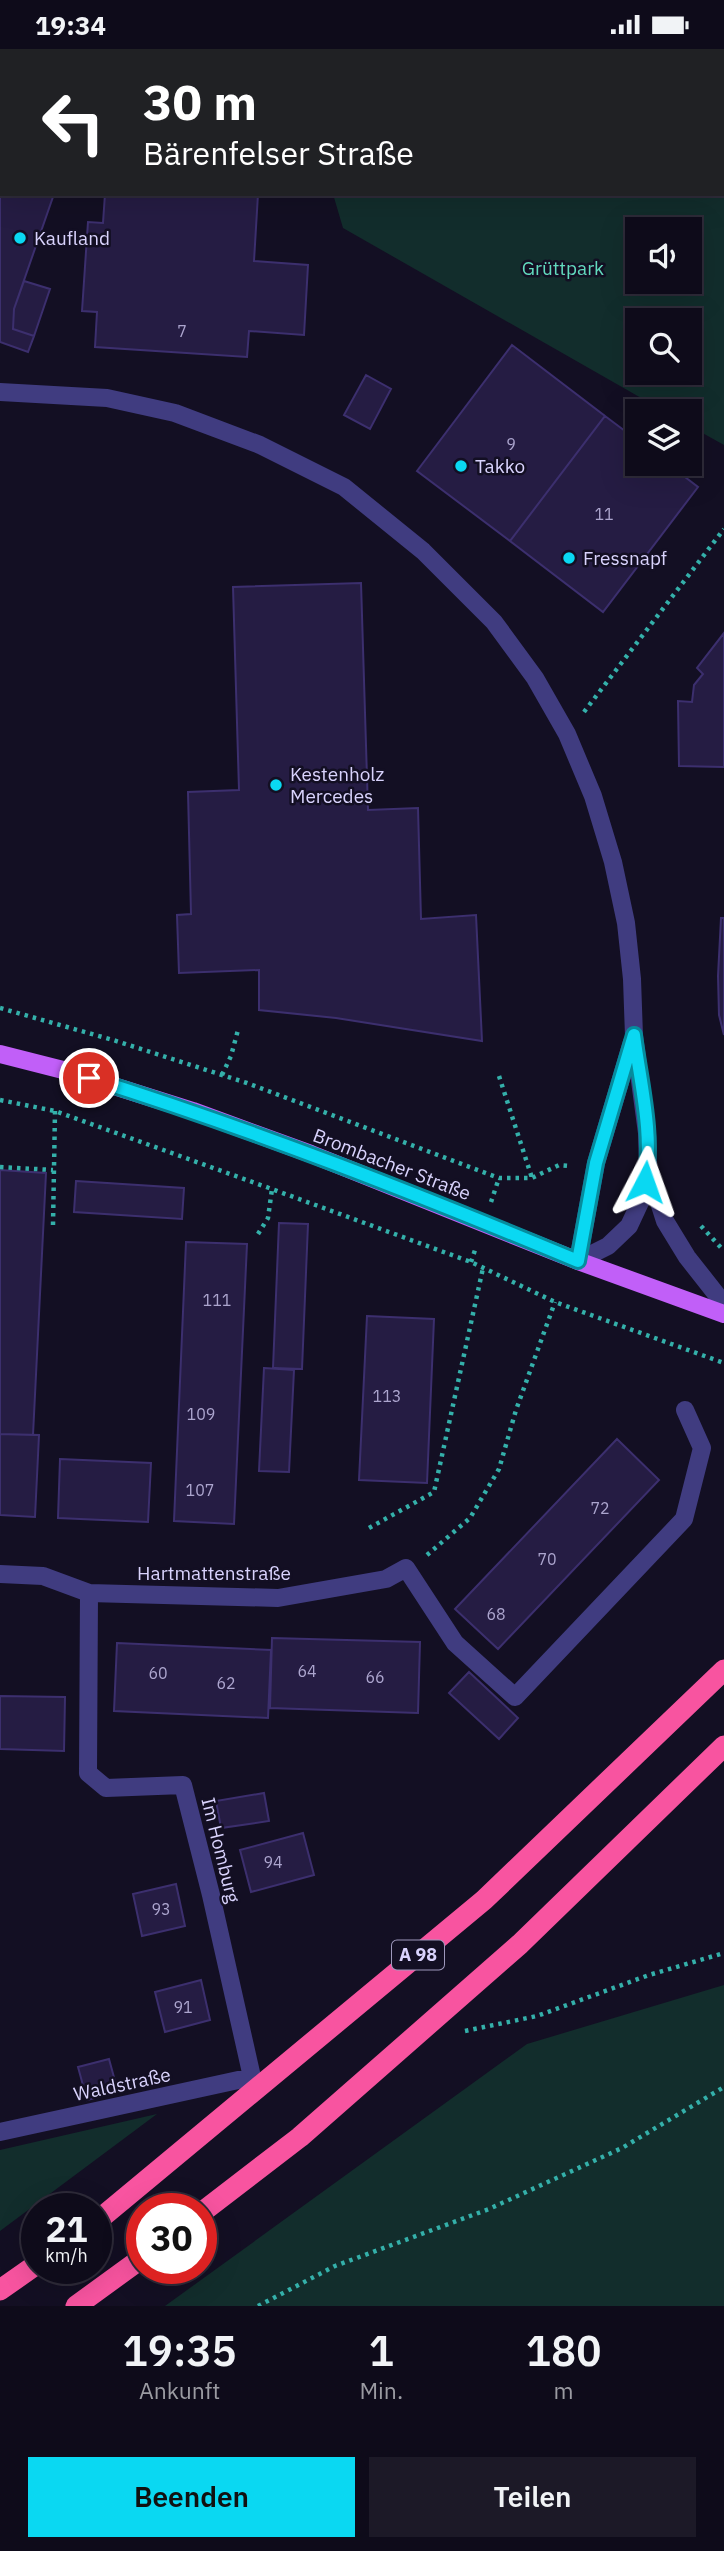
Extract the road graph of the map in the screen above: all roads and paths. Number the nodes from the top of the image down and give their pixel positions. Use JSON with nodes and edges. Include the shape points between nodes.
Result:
{"nodes":[{"id":1,"x":0,"y":392,"type":"edge"},
{"id":2,"x":724,"y":529,"type":"edge"},
{"id":3,"x":567,"y":734,"type":"junction"},
{"id":4,"x":0,"y":1008,"type":"edge"},
{"id":5,"x":238,"y":1030,"type":"dead end"},
{"id":6,"x":634,"y":1035,"type":"junction"},
{"id":7,"x":0,"y":1054,"type":"edge"},
{"id":8,"x":222,"y":1075,"type":"junction"},
{"id":9,"x":499,"y":1076,"type":"dead end"},
{"id":10,"x":0,"y":1100,"type":"edge"},
{"id":11,"x":55,"y":1111,"type":"junction"},
{"id":12,"x":0,"y":1167,"type":"edge"},
{"id":13,"x":648,"y":1167,"type":"junction"},
{"id":14,"x":53,"y":1170,"type":"junction"},
{"id":15,"x":531,"y":1178,"type":"junction"},
{"id":16,"x":594,"y":1178,"type":"junction"},
{"id":17,"x":272,"y":1189,"type":"junction"},
{"id":18,"x":53,"y":1225,"type":"dead end"},
{"id":19,"x":258,"y":1234,"type":"dead end"},
{"id":20,"x":578,"y":1261,"type":"junction"},
{"id":21,"x":483,"y":1268,"type":"junction"},
{"id":22,"x":555,"y":1302,"type":"junction"},
{"id":23,"x":724,"y":1304,"type":"edge"},
{"id":24,"x":724,"y":1314,"type":"edge"},
{"id":25,"x":724,"y":1363,"type":"edge"},
{"id":26,"x":685,"y":1410,"type":"dead end"},
{"id":27,"x":369,"y":1528,"type":"dead end"},
{"id":28,"x":406,"y":1568,"type":"junction"},
{"id":29,"x":0,"y":1574,"type":"edge"},
{"id":30,"x":89,"y":1593,"type":"junction"},
{"id":31,"x":724,"y":1671,"type":"edge"},
{"id":32,"x":724,"y":1746,"type":"edge"},
{"id":33,"x":724,"y":1953,"type":"edge"},
{"id":34,"x":460,"y":2032,"type":"dead end"},
{"id":35,"x":252,"y":2077,"type":"joint"},
{"id":36,"x":724,"y":2087,"type":"edge"},
{"id":37,"x":0,"y":2132,"type":"edge"},
{"id":38,"x":217,"y":2201,"type":"edge"},
{"id":39,"x":112,"y":2209,"type":"edge"},
{"id":40,"x":126,"y":2270,"type":"edge"},
{"id":41,"x":21,"y":2275,"type":"edge"},
{"id":42,"x":0,"y":2290,"type":"edge"},
{"id":43,"x":76,"y":2306,"type":"edge"},
{"id":44,"x":258,"y":2306,"type":"edge"}],
"edges":[{"from":1,"to":3,"type":"street","via":[[107,398],[176,413],[260,445],[344,487],[423,551],[494,622],[535,678]]},
{"from":2,"to":3,"type":"path"},
{"from":3,"to":6,"type":"street","via":[[593,796],[617,881],[627,934]]},
{"from":4,"to":8,"type":"path"},
{"from":5,"to":8,"type":"path"},
{"from":6,"to":13,"type":"street"},
{"from":6,"to":16,"type":"street"},
{"from":7,"to":20,"type":"main road","name":"Brombacher Straße","via":[[193,1111]]},
{"from":8,"to":15,"type":"path","via":[[499,1178]]},
{"from":9,"to":15,"type":"path"},
{"from":10,"to":11,"type":"path"},
{"from":11,"to":14,"type":"path"},
{"from":11,"to":17,"type":"path"},
{"from":12,"to":14,"type":"path"},
{"from":13,"to":20,"type":"street","via":[[643,1196],[629,1226],[608,1246]]},
{"from":13,"to":23,"type":"street","via":[[665,1221]]},
{"from":14,"to":18,"type":"path"},
{"from":15,"to":16,"type":"path","via":[[567,1164]]},
{"from":16,"to":20,"type":"street"},
{"from":17,"to":19,"type":"path","via":[[268,1218]]},
{"from":17,"to":21,"type":"path"},
{"from":20,"to":24,"type":"main road","name":"Brombacher Straße"},
{"from":21,"to":22,"type":"path"},
{"from":21,"to":27,"type":"path","via":[[433,1492]]},
{"from":22,"to":25,"type":"path"},
{"from":22,"to":28,"type":"path","via":[[499,1469],[470,1518]]},
{"from":26,"to":28,"type":"street","via":[[702,1448],[684,1518],[515,1697],[455,1643]]},
{"from":28,"to":30,"type":"street","name":"Hartmattenstraße","via":[[386,1579],[278,1598]]},
{"from":29,"to":30,"type":"street","name":"Hartmattenstraße","via":[[43,1576]]},
{"from":30,"to":35,"type":"street","name":"Im Homburg","via":[[88,1773],[106,1788],[183,1785]]},
{"from":31,"to":39,"type":"highway","number":"A 98","bridge":true,"via":[[484,1900]]},
{"from":32,"to":38,"type":"highway","bridge":true,"via":[[520,1944],[300,2137]]},
{"from":33,"to":34,"type":"path","via":[[537,2016]]},
{"from":35,"to":37,"type":"street","name":"Waldstraße"},
{"from":36,"to":44,"type":"path","via":[[622,2148],[489,2210],[335,2266]]},
{"from":40,"to":43,"type":"highway"},
{"from":41,"to":42,"type":"highway"}]}
